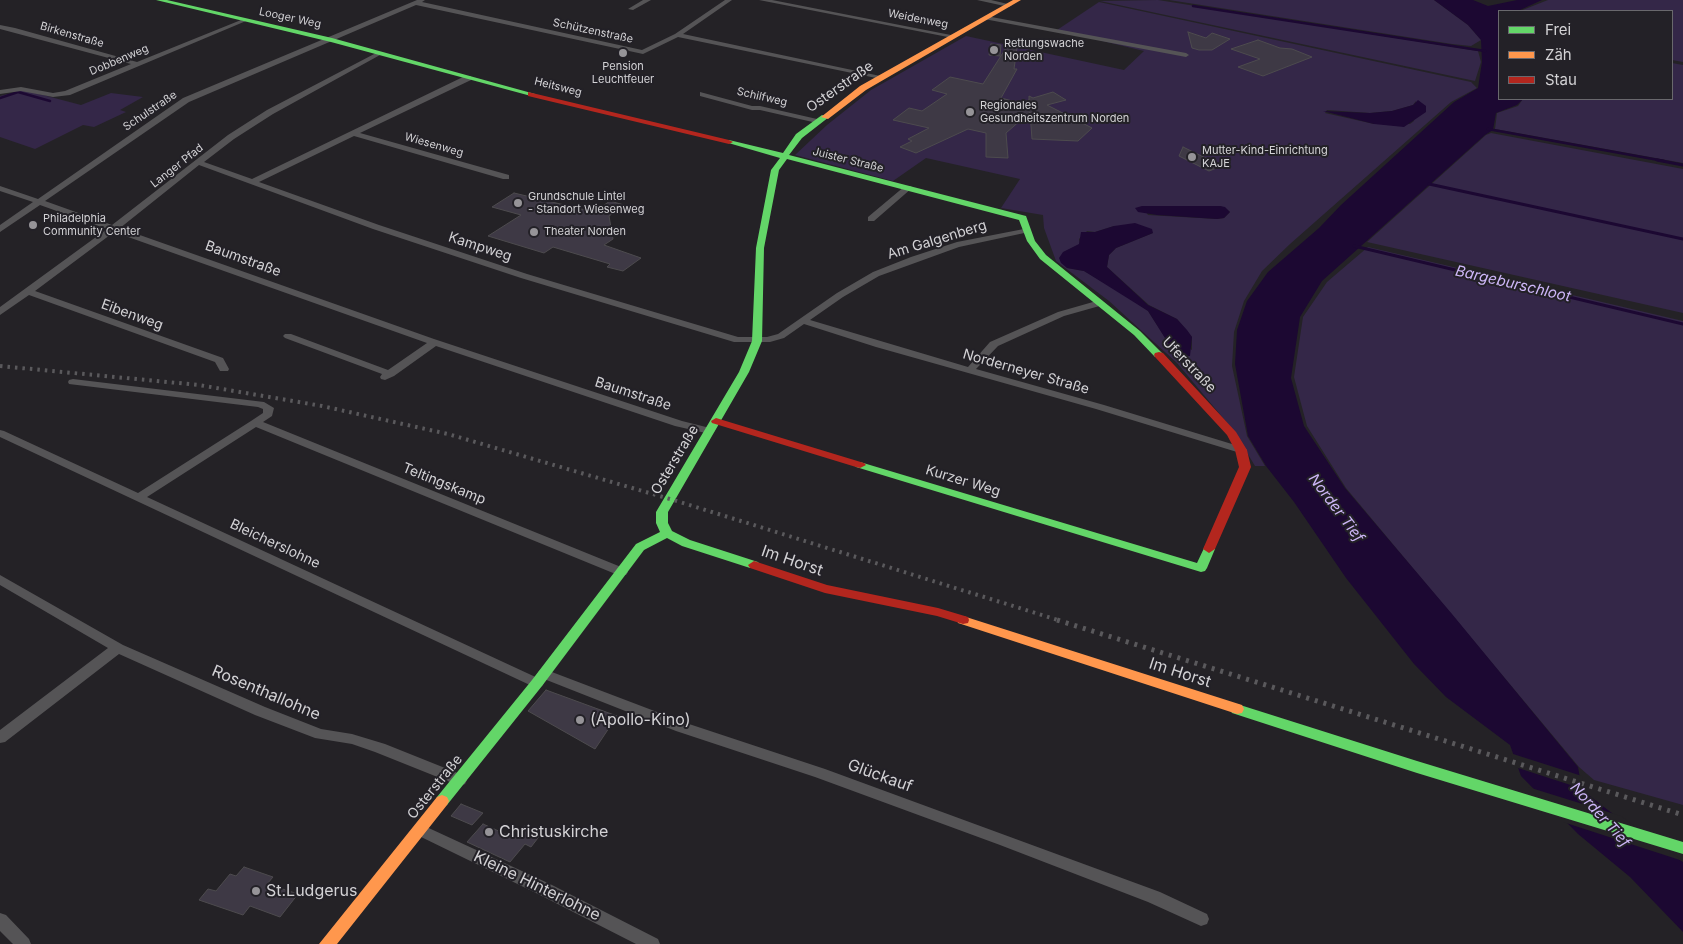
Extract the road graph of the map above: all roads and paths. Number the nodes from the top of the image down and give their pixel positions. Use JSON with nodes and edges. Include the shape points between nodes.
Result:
{"nodes":[{"id":1,"x":160,"y":0,"type":"edge"},
{"id":2,"x":648,"y":0,"type":"edge"},
{"id":3,"x":729,"y":0,"type":"edge"},
{"id":4,"x":762,"y":0,"type":"edge"},
{"id":5,"x":980,"y":0,"type":"edge"},
{"id":6,"x":419,"y":2,"type":"edge"},
{"id":7,"x":1014,"y":2,"type":"edge"},
{"id":8,"x":631,"y":9,"type":"dead end"},
{"id":9,"x":986,"y":18,"type":"junction"},
{"id":10,"x":243,"y":21,"type":"junction"},
{"id":11,"x":0,"y":27,"type":"edge"},
{"id":12,"x":677,"y":35,"type":"junction"},
{"id":13,"x":953,"y":36,"type":"junction"},
{"id":14,"x":328,"y":40,"type":"junction"},
{"id":15,"x":378,"y":54,"type":"junction"},
{"id":16,"x":1186,"y":55,"type":"dead end"},
{"id":17,"x":137,"y":64,"type":"junction"},
{"id":18,"x":881,"y":77,"type":"junction"},
{"id":19,"x":468,"y":78,"type":"junction"},
{"id":20,"x":0,"y":92,"type":"edge"},
{"id":21,"x":703,"y":94,"type":"dead end"},
{"id":22,"x":817,"y":121,"type":"junction"},
{"id":23,"x":355,"y":134,"type":"junction"},
{"id":24,"x":783,"y":156,"type":"junction"},
{"id":25,"x":200,"y":163,"type":"junction"},
{"id":26,"x":506,"y":178,"type":"dead end"},
{"id":27,"x":252,"y":182,"type":"junction"},
{"id":28,"x":0,"y":188,"type":"edge"},
{"id":29,"x":908,"y":188,"type":"junction"},
{"id":30,"x":41,"y":202,"type":"junction"},
{"id":31,"x":1023,"y":218,"type":"joint"},
{"id":32,"x":871,"y":219,"type":"dead end"},
{"id":33,"x":115,"y":227,"type":"junction"},
{"id":34,"x":0,"y":230,"type":"edge"},
{"id":35,"x":1026,"y":230,"type":"junction"},
{"id":36,"x":27,"y":291,"type":"junction"},
{"id":37,"x":1100,"y":303,"type":"junction"},
{"id":38,"x":0,"y":312,"type":"edge"},
{"id":39,"x":803,"y":320,"type":"junction"},
{"id":40,"x":288,"y":336,"type":"dead end"},
{"id":41,"x":757,"y":341,"type":"junction"},
{"id":42,"x":435,"y":342,"type":"junction"},
{"id":43,"x":224,"y":369,"type":"dead end"},
{"id":44,"x":970,"y":370,"type":"junction"},
{"id":45,"x":74,"y":382,"type":"dead end"},
{"id":46,"x":255,"y":423,"type":"junction"},
{"id":47,"x":713,"y":426,"type":"junction"},
{"id":48,"x":0,"y":433,"type":"edge"},
{"id":49,"x":1241,"y":450,"type":"junction"},
{"id":50,"x":139,"y":497,"type":"junction"},
{"id":51,"x":667,"y":533,"type":"junction"},
{"id":52,"x":622,"y":572,"type":"junction"},
{"id":53,"x":0,"y":579,"type":"edge"},
{"id":54,"x":118,"y":648,"type":"junction"},
{"id":55,"x":541,"y":678,"type":"junction"},
{"id":56,"x":0,"y":738,"type":"edge"},
{"id":57,"x":460,"y":780,"type":"junction"},
{"id":58,"x":420,"y":830,"type":"junction"},
{"id":59,"x":1683,"y":848,"type":"edge"},
{"id":60,"x":1201,"y":919,"type":"dead end"},
{"id":61,"x":0,"y":920,"type":"edge"},
{"id":62,"x":23,"y":944,"type":"edge"},
{"id":63,"x":327,"y":944,"type":"edge"},
{"id":64,"x":652,"y":944,"type":"edge"}],
"edges":[{"from":1,"to":10,"type":"street","name":"Looger Weg"},
{"from":2,"to":8,"type":"street"},
{"from":3,"to":12,"type":"street","name":"Schützenstraße"},
{"from":4,"to":13,"type":"street","name":"Weidenweg"},
{"from":5,"to":7,"type":"street"},
{"from":6,"to":12,"type":"street","name":"Schützenstraße","via":[[643,52]]},
{"from":6,"to":14,"type":"street","name":"Schulstraße"},
{"from":7,"to":9,"type":"street","name":"Osterstraße"},
{"from":9,"to":13,"type":"street","name":"Osterstraße"},
{"from":9,"to":16,"type":"street"},
{"from":10,"to":14,"type":"street","name":"Looger Weg"},
{"from":10,"to":17,"type":"street","name":"Dobbenweg"},
{"from":11,"to":17,"type":"street","name":"Birkenstraße"},
{"from":12,"to":18,"type":"street"},
{"from":13,"to":18,"type":"street","name":"Osterstraße"},
{"from":14,"to":15,"type":"street","name":"Heitsweg"},
{"from":14,"to":30,"type":"street","name":"Schulstraße","via":[[186,100]]},
{"from":15,"to":19,"type":"street","name":"Heitsweg"},
{"from":15,"to":25,"type":"street","name":"Langer Pfad","via":[[270,112],[231,137]]},
{"from":17,"to":20,"type":"street","name":"Dobbenweg","via":[[68,93],[54,95],[21,89]]},
{"from":18,"to":22,"type":"street","name":"Osterstraße"},
{"from":19,"to":23,"type":"street","name":"Wiesenweg"},
{"from":19,"to":24,"type":"street","name":"Heitsweg"},
{"from":21,"to":22,"type":"street","name":"Schilfweg"},
{"from":22,"to":24,"type":"street","name":"Osterstraße"},
{"from":23,"to":26,"type":"street","name":"Wiesenweg"},
{"from":23,"to":27,"type":"street","name":"Wiesenweg"},
{"from":24,"to":29,"type":"street","name":"Juister Straße"},
{"from":24,"to":41,"type":"street","name":"Osterstraße","via":[[770,188],[760,248]]},
{"from":25,"to":27,"type":"street","name":"Kampweg"},
{"from":25,"to":33,"type":"street","name":"Langer Pfad"},
{"from":27,"to":41,"type":"street","name":"Kampweg","via":[[524,276],[737,340]]},
{"from":28,"to":30,"type":"street","name":"Baumstraße"},
{"from":29,"to":31,"type":"street","name":"Juister Straße"},
{"from":29,"to":32,"type":"street"},
{"from":30,"to":33,"type":"street","name":"Baumstraße"},
{"from":30,"to":34,"type":"street","name":"Schulstraße"},
{"from":31,"to":35,"type":"street","name":"Uferstraße"},
{"from":33,"to":36,"type":"street","name":"Langer Pfad"},
{"from":33,"to":42,"type":"street","name":"Baumstraße"},
{"from":35,"to":37,"type":"street","name":"Uferstraße","via":[[1043,257]]},
{"from":35,"to":39,"type":"street","name":"Am Galgenberg","via":[[957,245],[876,274]]},
{"from":36,"to":38,"type":"street","name":"Langer Pfad"},
{"from":36,"to":43,"type":"street","name":"Eibenweg","via":[[219,360]]},
{"from":37,"to":44,"type":"street","via":[[1061,314],[994,344]]},
{"from":37,"to":49,"type":"street","name":"Uferstraße","via":[[1137,333],[1182,378],[1232,434]]},
{"from":39,"to":41,"type":"street","name":"Am Galgenberg","via":[[782,336]]},
{"from":39,"to":44,"type":"street","name":"Norderneyer Straße"},
{"from":40,"to":42,"type":"street","via":[[387,376]]},
{"from":41,"to":47,"type":"street","name":"Osterstraße","via":[[744,372]]},
{"from":42,"to":47,"type":"street","name":"Baumstraße","via":[[679,424]]},
{"from":44,"to":49,"type":"street","name":"Norderneyer Straße"},
{"from":45,"to":46,"type":"street","via":[[260,404],[269,408],[268,414]]},
{"from":46,"to":50,"type":"street"},
{"from":46,"to":52,"type":"street","name":"Teltingskamp"},
{"from":47,"to":49,"type":"street","name":"Kurzer Weg","via":[[1201,568],[1245,467]]},
{"from":47,"to":51,"type":"street","name":"Osterstraße","via":[[662,512],[662,523]]},
{"from":48,"to":50,"type":"street","name":"Bleicherslohne"},
{"from":50,"to":55,"type":"street","name":"Bleicherslohne"},
{"from":51,"to":52,"type":"street","name":"Osterstraße","via":[[640,547]]},
{"from":51,"to":59,"type":"street","name":"Im Horst","via":[[686,543],[825,589],[938,612],[1417,767]]},
{"from":52,"to":55,"type":"street","name":"Osterstraße"},
{"from":53,"to":54,"type":"street","name":"Rosenthallohne"},
{"from":54,"to":56,"type":"street"},
{"from":54,"to":57,"type":"street","name":"Rosenthallohne","via":[[292,724],[380,748]]},
{"from":55,"to":57,"type":"street","name":"Osterstraße"},
{"from":55,"to":60,"type":"street","name":"Glückauf","via":[[996,837],[1154,897]]},
{"from":57,"to":58,"type":"street","name":"Osterstraße"},
{"from":58,"to":63,"type":"street","name":"Osterstraße"},
{"from":58,"to":64,"type":"street","name":"Kleine Hinterlohne"},
{"from":61,"to":62,"type":"street"}]}
